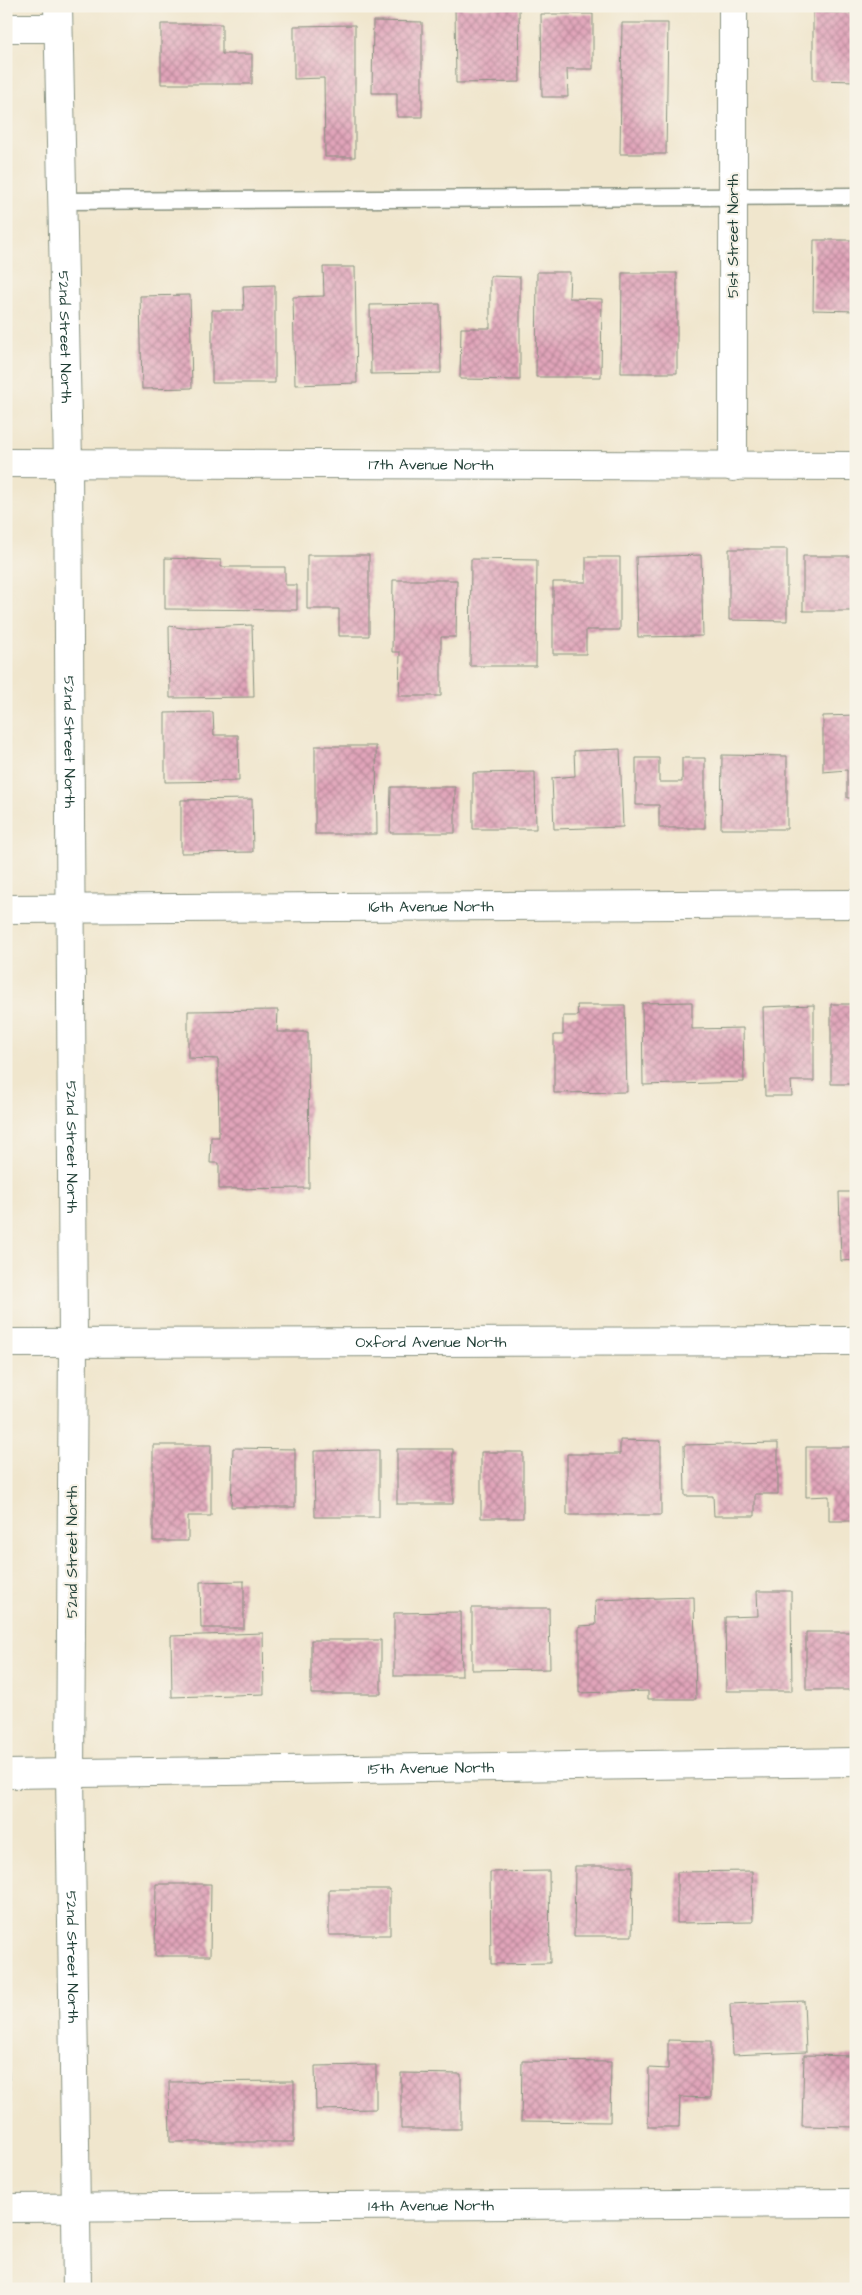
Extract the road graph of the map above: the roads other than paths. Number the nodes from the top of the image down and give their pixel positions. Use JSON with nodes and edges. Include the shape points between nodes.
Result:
{"nodes":[{"id":1,"x":732,"y":6,"type":"edge"},
{"id":2,"x":58,"y":17,"type":"edge"},
{"id":3,"x":6,"y":28,"type":"edge"},
{"id":4,"x":733,"y":196,"type":"junction"},
{"id":5,"x":856,"y":196,"type":"edge"},
{"id":6,"x":62,"y":201,"type":"junction"},
{"id":7,"x":6,"y":463,"type":"edge"},
{"id":8,"x":68,"y":463,"type":"junction"},
{"id":9,"x":856,"y":466,"type":"edge"},
{"id":10,"x":733,"y":467,"type":"junction"},
{"id":11,"x":856,"y":904,"type":"edge"},
{"id":12,"x":6,"y":909,"type":"edge"},
{"id":13,"x":70,"y":909,"type":"junction"},
{"id":14,"x":856,"y":1340,"type":"edge"},
{"id":15,"x":6,"y":1343,"type":"edge"},
{"id":16,"x":73,"y":1343,"type":"junction"},
{"id":17,"x":856,"y":1762,"type":"edge"},
{"id":18,"x":6,"y":1774,"type":"edge"},
{"id":19,"x":70,"y":1774,"type":"junction"},
{"id":20,"x":856,"y":2204,"type":"edge"},
{"id":21,"x":77,"y":2207,"type":"junction"},
{"id":22,"x":6,"y":2208,"type":"edge"},
{"id":23,"x":77,"y":2289,"type":"edge"}],
"edges":[{"from":1,"to":4,"type":"street","name":"51st Street North"},
{"from":2,"to":3,"type":"street"},
{"from":2,"to":6,"type":"street","name":"52nd Street North"},
{"from":4,"to":5,"type":"lane"},
{"from":4,"to":6,"type":"lane"},
{"from":4,"to":10,"type":"street","name":"51st Street North"},
{"from":6,"to":8,"type":"street","name":"52nd Street North"},
{"from":7,"to":8,"type":"street","name":"17th Avenue North"},
{"from":8,"to":10,"type":"street","name":"17th Avenue North"},
{"from":8,"to":13,"type":"street","name":"52nd Street North"},
{"from":9,"to":10,"type":"street","name":"17th Avenue North"},
{"from":11,"to":13,"type":"street","name":"16th Avenue North"},
{"from":12,"to":13,"type":"street","name":"16th Avenue North"},
{"from":13,"to":16,"type":"street","name":"52nd Street North"},
{"from":14,"to":16,"type":"street","name":"Oxford Avenue North"},
{"from":15,"to":16,"type":"street","name":"Oxford Avenue North"},
{"from":16,"to":19,"type":"street","name":"52nd Street North"},
{"from":17,"to":19,"type":"street","name":"15th Avenue North"},
{"from":18,"to":19,"type":"street","name":"15th Avenue North"},
{"from":19,"to":21,"type":"street","name":"52nd Street North"},
{"from":20,"to":21,"type":"street","name":"14th Avenue North"},
{"from":21,"to":22,"type":"street","name":"14th Avenue North"},
{"from":21,"to":23,"type":"street","name":"52nd Street North"}]}
